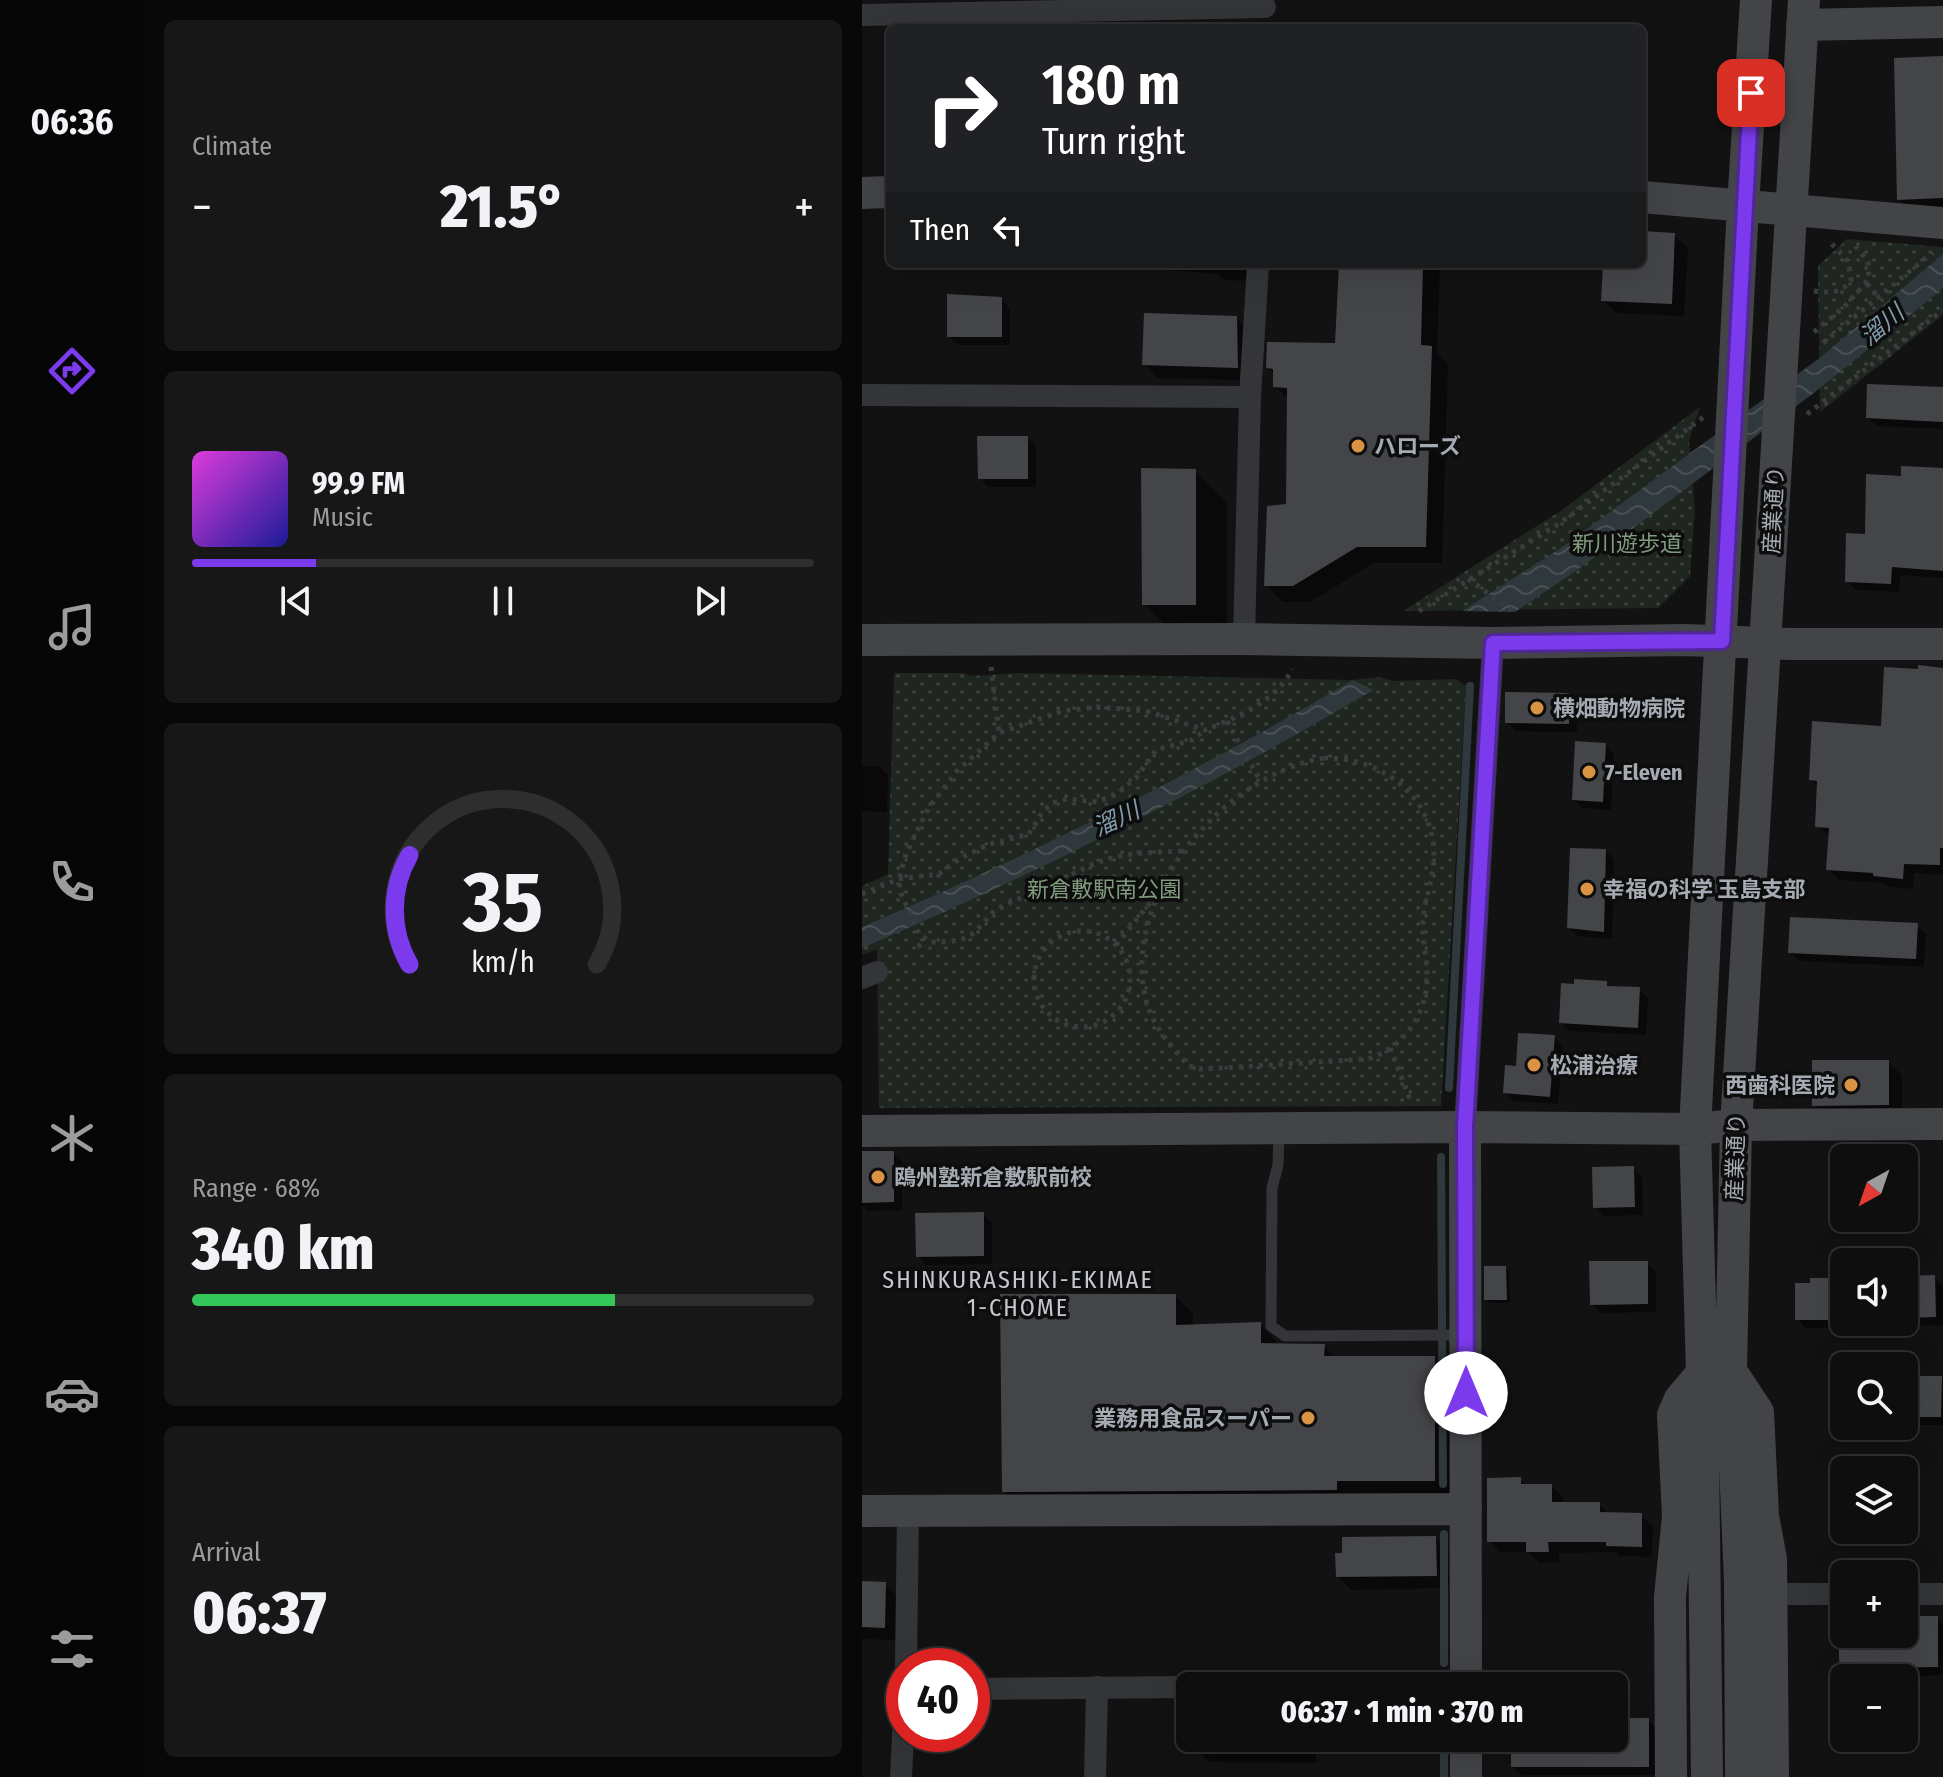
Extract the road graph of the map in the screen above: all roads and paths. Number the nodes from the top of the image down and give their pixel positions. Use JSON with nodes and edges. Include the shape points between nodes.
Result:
{"nodes":[{"id":1,"x":1756,"y":0,"type":"edge"},
{"id":2,"x":1265,"y":12,"type":"edge"},
{"id":3,"x":1803,"y":13,"type":"edge"},
{"id":4,"x":862,"y":15,"type":"edge"},
{"id":5,"x":1943,"y":22,"type":"edge"},
{"id":6,"x":886,"y":192,"type":"edge"},
{"id":7,"x":862,"y":193,"type":"edge"},
{"id":8,"x":1646,"y":197,"type":"edge"},
{"id":9,"x":1743,"y":206,"type":"junction"},
{"id":10,"x":1791,"y":211,"type":"junction"},
{"id":11,"x":1939,"y":237,"type":"edge"},
{"id":12,"x":1828,"y":239,"type":"dead end"},
{"id":13,"x":1853,"y":243,"type":"dead end"},
{"id":14,"x":1258,"y":268,"type":"edge"},
{"id":15,"x":1867,"y":284,"type":"junction"},
{"id":16,"x":1811,"y":291,"type":"dead end"},
{"id":17,"x":1878,"y":297,"type":"junction"},
{"id":18,"x":1943,"y":310,"type":"edge"},
{"id":19,"x":1808,"y":337,"type":"dead end"},
{"id":20,"x":1823,"y":343,"type":"dead end"},
{"id":21,"x":862,"y":395,"type":"edge"},
{"id":22,"x":1250,"y":397,"type":"junction"},
{"id":23,"x":1720,"y":408,"type":"junction"},
{"id":24,"x":1803,"y":417,"type":"dead end"},
{"id":25,"x":1468,"y":579,"type":"junction"},
{"id":26,"x":1518,"y":614,"type":"dead end"},
{"id":27,"x":1409,"y":618,"type":"dead end"},
{"id":28,"x":1244,"y":639,"type":"junction"},
{"id":29,"x":862,"y":640,"type":"edge"},
{"id":30,"x":1722,"y":641,"type":"junction"},
{"id":31,"x":1493,"y":643,"type":"junction"},
{"id":32,"x":1766,"y":643,"type":"junction"},
{"id":33,"x":1943,"y":644,"type":"edge"},
{"id":34,"x":991,"y":666,"type":"dead end"},
{"id":35,"x":1292,"y":669,"type":"dead end"},
{"id":36,"x":1227,"y":721,"type":"junction"},
{"id":37,"x":1205,"y":730,"type":"junction"},
{"id":38,"x":999,"y":733,"type":"junction"},
{"id":39,"x":1373,"y":758,"type":"dead end"},
{"id":40,"x":1369,"y":765,"type":"junction"},
{"id":41,"x":1261,"y":782,"type":"junction"},
{"id":42,"x":1183,"y":851,"type":"junction"},
{"id":43,"x":899,"y":879,"type":"junction"},
{"id":44,"x":1162,"y":888,"type":"junction"},
{"id":45,"x":862,"y":894,"type":"edge"},
{"id":46,"x":925,"y":940,"type":"junction"},
{"id":47,"x":1116,"y":945,"type":"junction"},
{"id":48,"x":918,"y":947,"type":"dead end"},
{"id":49,"x":1390,"y":1048,"type":"junction"},
{"id":50,"x":1412,"y":1106,"type":"dead end"},
{"id":51,"x":1943,"y":1124,"type":"edge"},
{"id":52,"x":1736,"y":1125,"type":"junction"},
{"id":53,"x":1465,"y":1127,"type":"junction"},
{"id":54,"x":1279,"y":1128,"type":"junction"},
{"id":55,"x":1695,"y":1129,"type":"junction"},
{"id":56,"x":862,"y":1131,"type":"edge"},
{"id":57,"x":1451,"y":1335,"type":"junction"},
{"id":58,"x":1717,"y":1372,"type":"junction"},
{"id":59,"x":1466,"y":1509,"type":"junction"},
{"id":60,"x":862,"y":1511,"type":"edge"},
{"id":61,"x":908,"y":1511,"type":"junction"},
{"id":62,"x":1771,"y":1594,"type":"junction"},
{"id":63,"x":1830,"y":1594,"type":"edge"},
{"id":64,"x":1918,"y":1594,"type":"edge"},
{"id":65,"x":1943,"y":1594,"type":"edge"},
{"id":66,"x":906,"y":1648,"type":"edge"},
{"id":67,"x":1466,"y":1672,"type":"edge"},
{"id":68,"x":1097,"y":1687,"type":"junction"},
{"id":69,"x":1176,"y":1687,"type":"edge"},
{"id":70,"x":990,"y":1689,"type":"edge"},
{"id":71,"x":902,"y":1752,"type":"edge"},
{"id":72,"x":1466,"y":1752,"type":"edge"},
{"id":73,"x":901,"y":1777,"type":"edge"},
{"id":74,"x":1095,"y":1777,"type":"edge"},
{"id":75,"x":1466,"y":1777,"type":"edge"},
{"id":76,"x":1671,"y":1777,"type":"edge"},
{"id":77,"x":1707,"y":1777,"type":"edge"},
{"id":78,"x":1741,"y":1777,"type":"edge"},
{"id":79,"x":1773,"y":1777,"type":"edge"}],
"edges":[{"from":1,"to":9,"type":"street"},
{"from":2,"to":4,"type":"street"},
{"from":3,"to":5,"type":"street"},
{"from":3,"to":10,"type":"street"},
{"from":6,"to":7,"type":"street"},
{"from":8,"to":9,"type":"street"},
{"from":9,"to":10,"type":"street"},
{"from":9,"to":23,"type":"street"},
{"from":10,"to":11,"type":"street"},
{"from":10,"to":32,"type":"street","name":"産業通り"},
{"from":11,"to":17,"type":"path"},
{"from":12,"to":16,"type":"path","via":[[1848,261],[1851,280],[1838,292]]},
{"from":13,"to":15,"type":"path","via":[[1870,268]]},
{"from":14,"to":22,"type":"street"},
{"from":15,"to":17,"type":"path"},
{"from":15,"to":19,"type":"path"},
{"from":17,"to":20,"type":"path"},
{"from":18,"to":24,"type":"path"},
{"from":21,"to":22,"type":"street"},
{"from":22,"to":28,"type":"street"},
{"from":23,"to":25,"type":"path","via":[[1560,523]]},
{"from":23,"to":30,"type":"street","name":"産業通り","via":[[1730,464]]},
{"from":25,"to":26,"type":"path"},
{"from":25,"to":27,"type":"path"},
{"from":28,"to":29,"type":"street"},
{"from":28,"to":31,"type":"street"},
{"from":30,"to":31,"type":"street"},
{"from":30,"to":32,"type":"street"},
{"from":30,"to":55,"type":"street","name":"産業通り"},
{"from":31,"to":53,"type":"street"},
{"from":32,"to":33,"type":"street"},
{"from":32,"to":52,"type":"street","name":"産業通り"},
{"from":34,"to":38,"type":"path"},
{"from":35,"to":36,"type":"path","via":[[1272,694]]},
{"from":36,"to":37,"type":"path"},
{"from":36,"to":41,"type":"path"},
{"from":37,"to":38,"type":"path","via":[[1146,711],[1098,707],[1062,711]]},
{"from":37,"to":43,"type":"path","via":[[1192,740],[1156,750],[1118,793],[1097,802],[1052,803],[1029,834],[987,845],[931,877]]},
{"from":38,"to":43,"type":"path","via":[[940,790],[915,831]]},
{"from":39,"to":40,"type":"path"},
{"from":40,"to":41,"type":"path","via":[[1324,758]]},
{"from":40,"to":49,"type":"path","via":[[1396,779],[1424,812],[1434,853],[1422,924],[1425,998],[1418,1018]]},
{"from":41,"to":42,"type":"path","via":[[1218,814]]},
{"from":42,"to":44,"type":"path"},
{"from":42,"to":46,"type":"path","via":[[1105,860],[995,910],[963,939]]},
{"from":43,"to":45,"type":"path"},
{"from":43,"to":46,"type":"path"},
{"from":44,"to":47,"type":"path"},
{"from":44,"to":49,"type":"path","via":[[1147,925],[1141,969],[1147,1003],[1159,1028],[1189,1066],[1355,1062]]},
{"from":46,"to":48,"type":"path"},
{"from":47,"to":47,"type":"path","via":[[1131,980],[1120,1009],[1108,1019],[1079,1027],[1050,1015],[1040,1002],[1035,979],[1040,955],[1050,943],[1080,931]]},
{"from":49,"to":50,"type":"path"},
{"from":51,"to":52,"type":"street"},
{"from":52,"to":55,"type":"street"},
{"from":52,"to":58,"type":"street","name":"産業通り"},
{"from":53,"to":54,"type":"street"},
{"from":53,"to":55,"type":"street"},
{"from":53,"to":57,"type":"street"},
{"from":54,"to":56,"type":"street"},
{"from":54,"to":57,"type":"lane","via":[[1272,1188],[1271,1326],[1285,1336]]},
{"from":55,"to":58,"type":"street","name":"産業通り"},
{"from":57,"to":59,"type":"street"},
{"from":58,"to":62,"type":"street","via":[[1758,1412]]},
{"from":58,"to":76,"type":"street","via":[[1680,1399],[1673,1415],[1678,1516],[1670,1597]]},
{"from":58,"to":77,"type":"street","name":"産業通り"},
{"from":58,"to":78,"type":"street","name":"産業通り","via":[[1740,1581]]},
{"from":59,"to":61,"type":"street"},
{"from":59,"to":67,"type":"street"},
{"from":60,"to":61,"type":"street"},
{"from":61,"to":66,"type":"street"},
{"from":62,"to":63,"type":"street"},
{"from":62,"to":79,"type":"street"},
{"from":64,"to":65,"type":"street"},
{"from":68,"to":69,"type":"street"},
{"from":68,"to":70,"type":"street"},
{"from":68,"to":74,"type":"street"},
{"from":71,"to":73,"type":"street"},
{"from":72,"to":75,"type":"street"}]}
